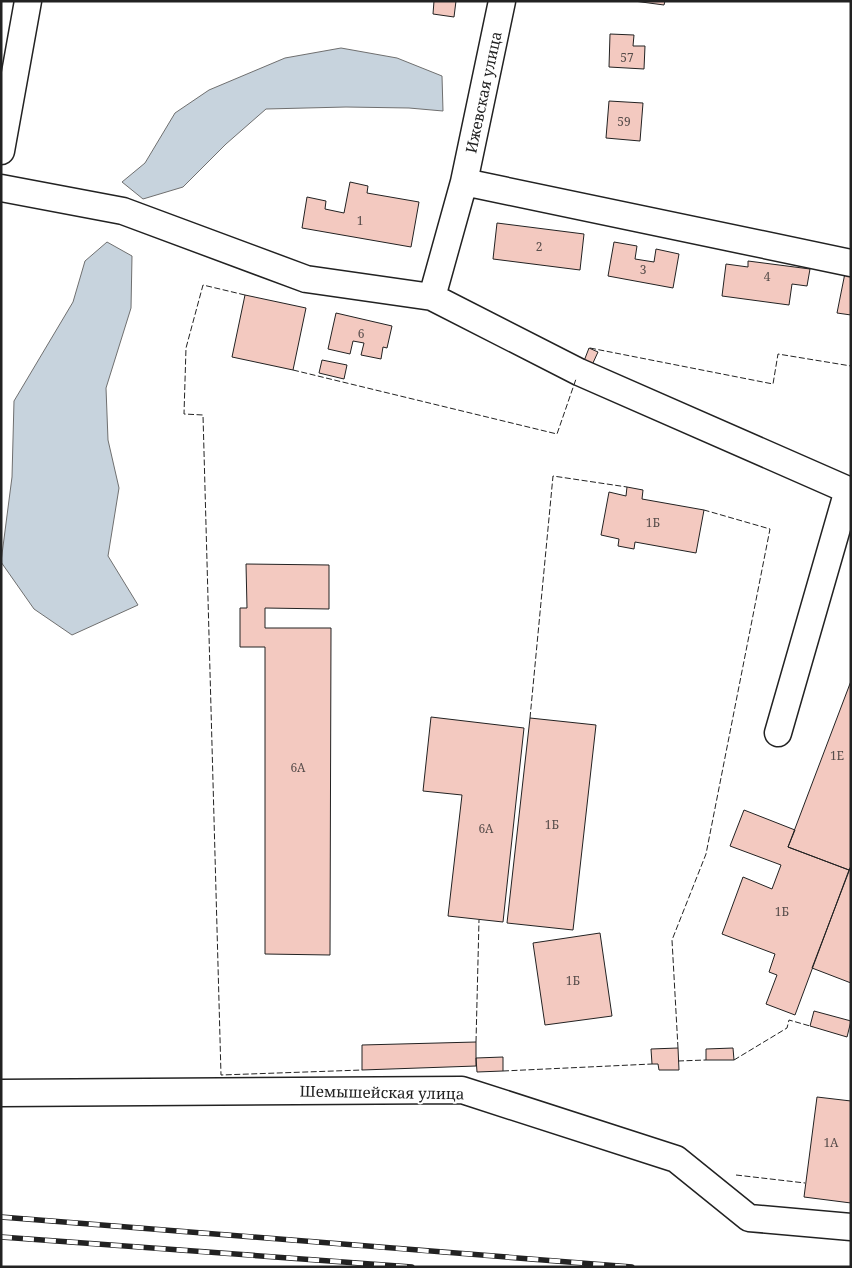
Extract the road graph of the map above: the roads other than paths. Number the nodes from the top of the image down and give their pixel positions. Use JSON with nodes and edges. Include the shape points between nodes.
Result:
{"nodes":[{"id":1,"x":28,"y":1,"type":"edge"},
{"id":2,"x":502,"y":1,"type":"edge"},
{"id":3,"x":1,"y":151,"type":"edge"},
{"id":4,"x":464,"y":182,"type":"junction"},
{"id":5,"x":1,"y":188,"type":"edge"},
{"id":6,"x":851,"y":263,"type":"edge"},
{"id":7,"x":432,"y":297,"type":"junction"},
{"id":8,"x":778,"y":733,"type":"dead end"},
{"id":9,"x":1,"y":1093,"type":"edge"},
{"id":10,"x":851,"y":1227,"type":"edge"}],
"edges":[{"from":1,"to":3,"type":"street"},
{"from":2,"to":4,"type":"street","name":"Ижевская улица"},
{"from":4,"to":6,"type":"street"},
{"from":4,"to":7,"type":"street","name":"Ижевская улица"},
{"from":5,"to":7,"type":"street","via":[[123,211],[306,279]]},
{"from":7,"to":8,"type":"street","via":[[579,372],[848,490]]},
{"from":9,"to":10,"type":"street","name":"Шемышейская улица","via":[[462,1090],[676,1159],[749,1218]]}]}
